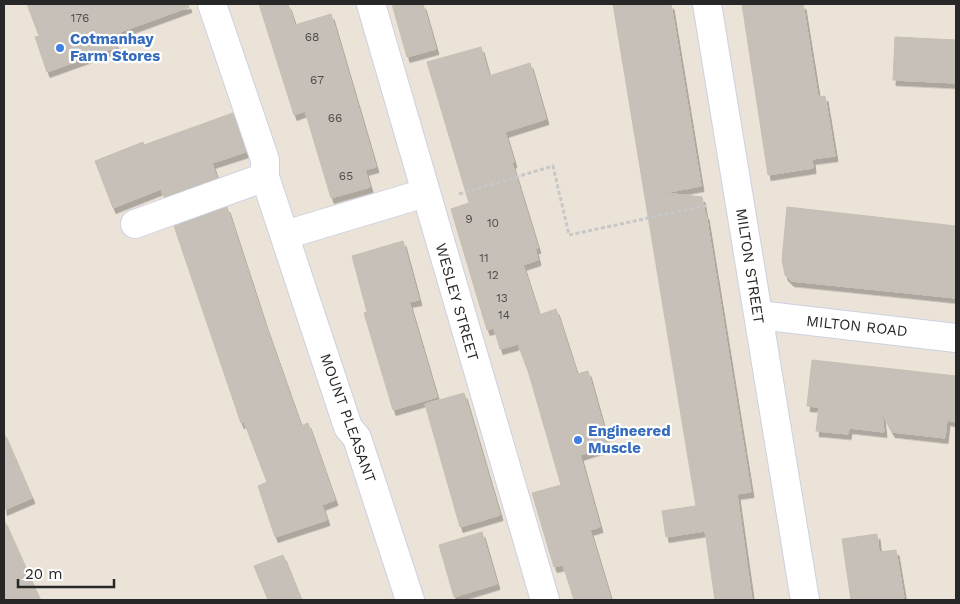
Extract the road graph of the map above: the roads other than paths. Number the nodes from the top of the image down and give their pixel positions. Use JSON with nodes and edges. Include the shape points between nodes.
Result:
{"nodes":[{"id":1,"x":212,"y":4,"type":"edge"},
{"id":2,"x":371,"y":4,"type":"edge"},
{"id":3,"x":706,"y":4,"type":"edge"},
{"id":4,"x":265,"y":177,"type":"junction"},
{"id":5,"x":426,"y":198,"type":"junction"},
{"id":6,"x":135,"y":224,"type":"dead end"},
{"id":7,"x":285,"y":235,"type":"junction"},
{"id":8,"x":758,"y":315,"type":"junction"},
{"id":9,"x":956,"y":338,"type":"edge"},
{"id":10,"x":410,"y":600,"type":"edge"},
{"id":11,"x":545,"y":600,"type":"edge"},
{"id":12,"x":805,"y":600,"type":"edge"}],
"edges":[{"from":1,"to":4,"type":"street","name":"MOUNT PLEASANT","via":[[265,160]]},
{"from":2,"to":5,"type":"street","name":"WESLEY STREET"},
{"from":3,"to":8,"type":"street","name":"MILTON STREET"},
{"from":4,"to":6,"type":"street"},
{"from":4,"to":7,"type":"street","name":"MOUNT PLEASANT"},
{"from":5,"to":7,"type":"street"},
{"from":5,"to":11,"type":"street","name":"WESLEY STREET"},
{"from":7,"to":10,"type":"street","name":"MOUNT PLEASANT","via":[[348,427],[358,438]]},
{"from":8,"to":9,"type":"street","name":"MILTON ROAD"},
{"from":8,"to":12,"type":"street","name":"MILTON STREET"}]}
